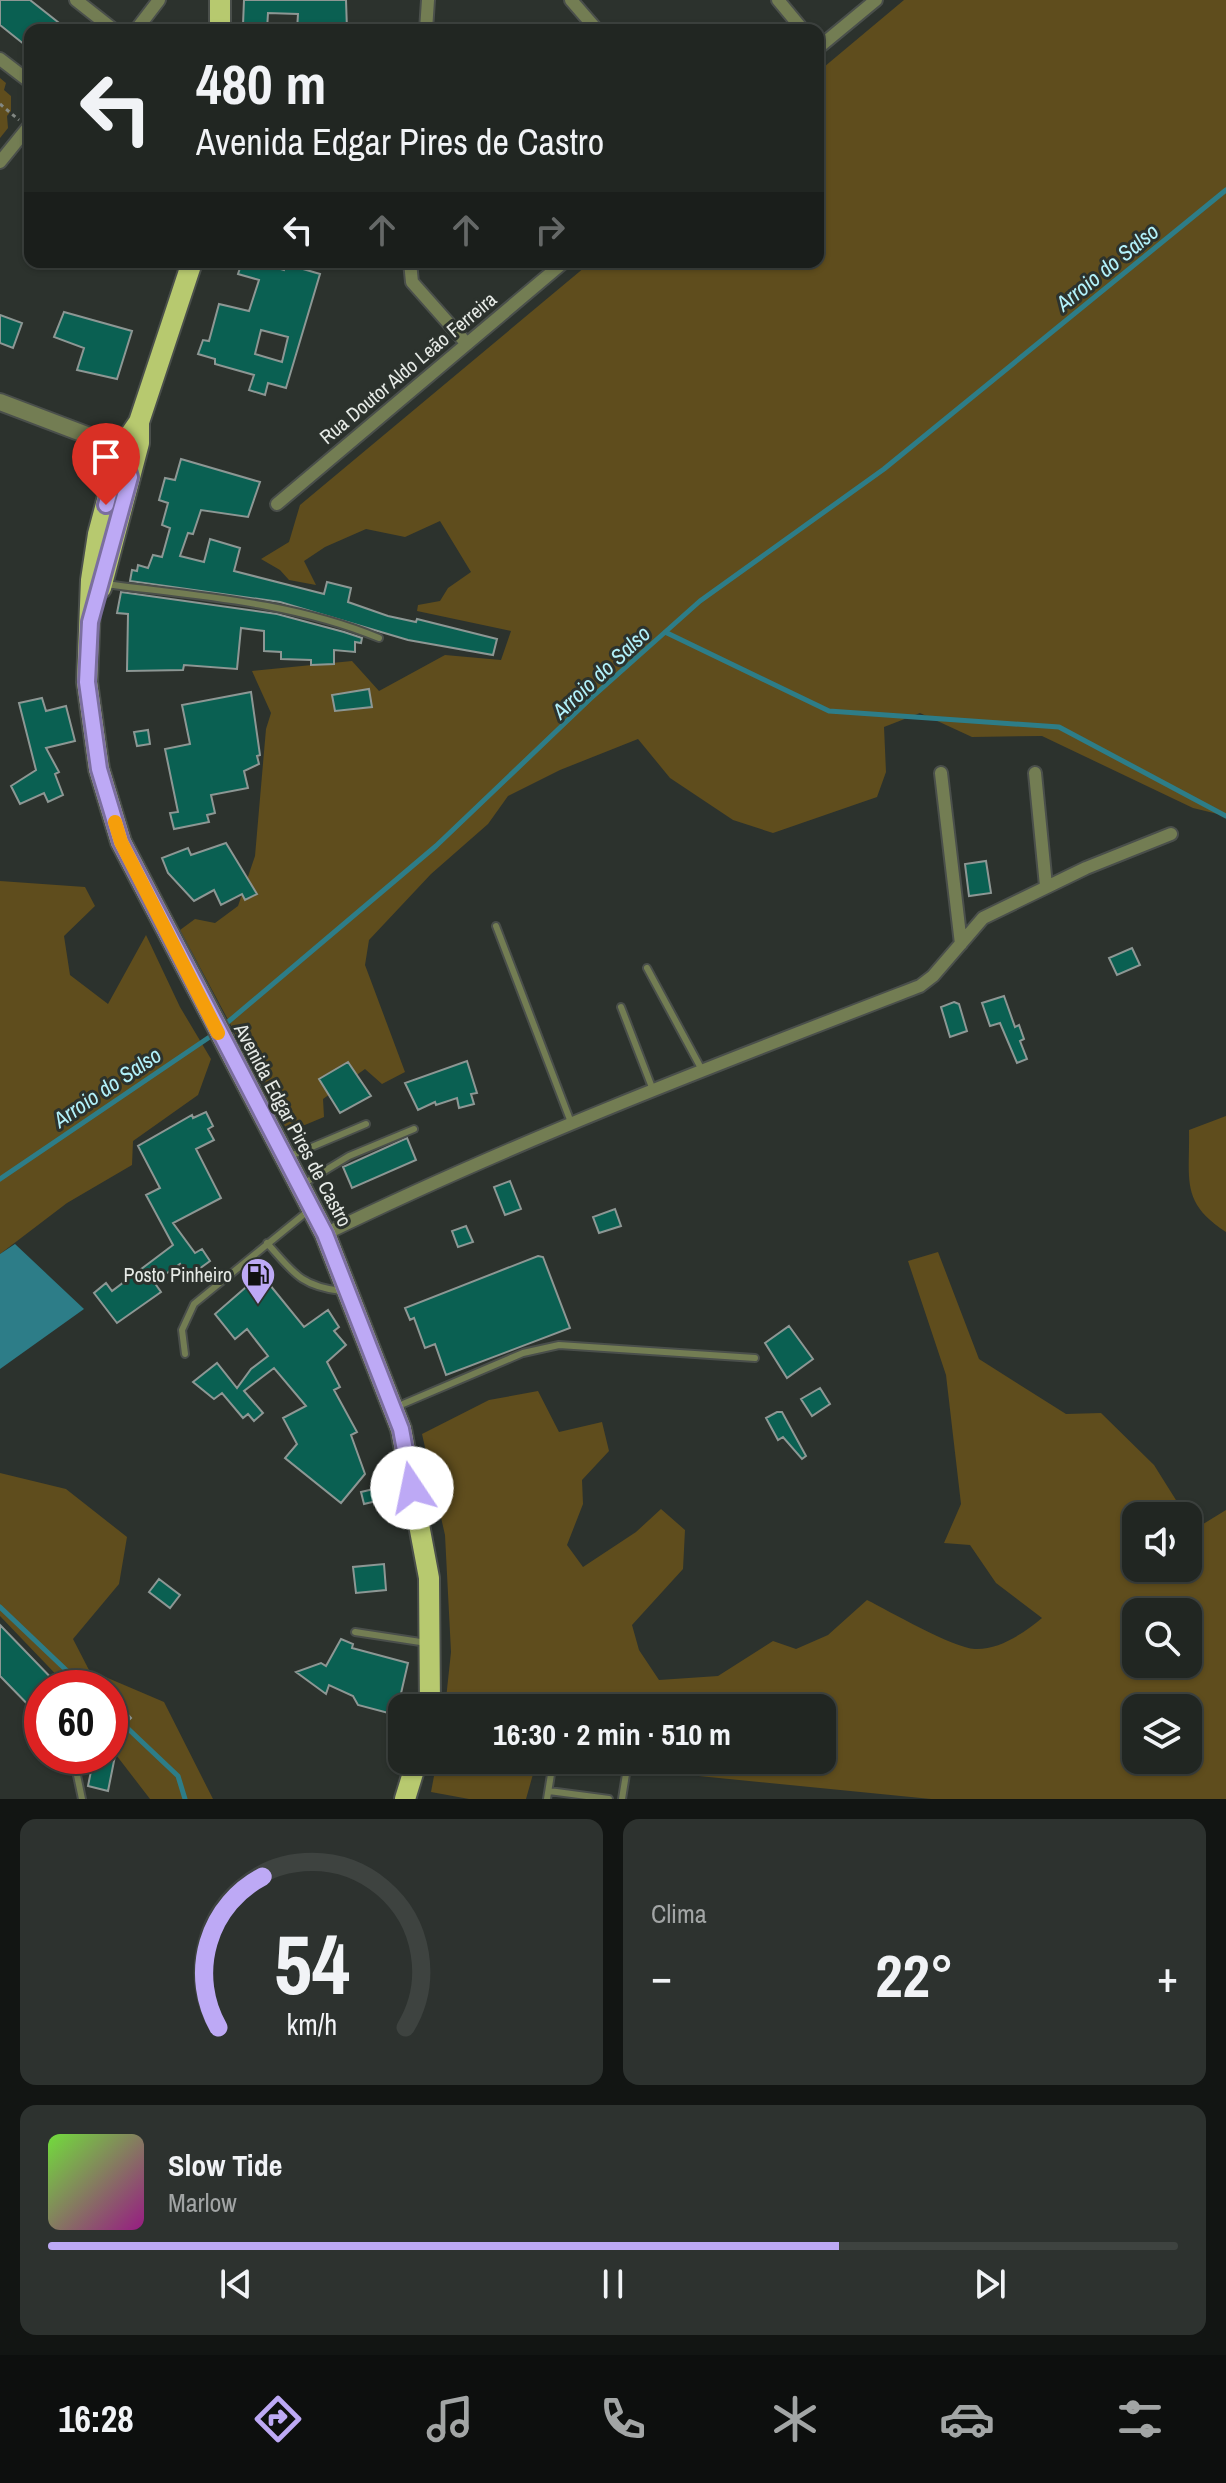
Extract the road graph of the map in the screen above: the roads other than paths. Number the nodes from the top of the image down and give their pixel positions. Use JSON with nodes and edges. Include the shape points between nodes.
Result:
{"nodes":[{"id":1,"x":76,"y":0,"type":"edge"},
{"id":2,"x":159,"y":0,"type":"edge"},
{"id":3,"x":220,"y":0,"type":"edge"},
{"id":4,"x":428,"y":0,"type":"edge"},
{"id":5,"x":571,"y":0,"type":"edge"},
{"id":6,"x":778,"y":0,"type":"edge"},
{"id":7,"x":876,"y":0,"type":"edge"},
{"id":8,"x":106,"y":24,"type":"edge"},
{"id":9,"x":141,"y":24,"type":"edge"},
{"id":10,"x":220,"y":24,"type":"edge"},
{"id":11,"x":426,"y":24,"type":"edge"},
{"id":12,"x":592,"y":24,"type":"edge"},
{"id":13,"x":798,"y":24,"type":"edge"},
{"id":14,"x":824,"y":43,"type":"edge"},
{"id":15,"x":0,"y":59,"type":"edge"},
{"id":16,"x":24,"y":77,"type":"edge"},
{"id":17,"x":24,"y":132,"type":"edge"},
{"id":18,"x":0,"y":162,"type":"edge"},
{"id":19,"x":190,"y":268,"type":"edge"},
{"id":20,"x":411,"y":268,"type":"edge"},
{"id":21,"x":557,"y":268,"type":"edge"},
{"id":22,"x":467,"y":344,"type":"junction"},
{"id":23,"x":0,"y":402,"type":"edge"},
{"id":24,"x":139,"y":422,"type":"junction"},
{"id":25,"x":121,"y":448,"type":"junction"},
{"id":26,"x":130,"y":477,"type":"junction"},
{"id":27,"x":277,"y":504,"type":"dead end"},
{"id":28,"x":103,"y":583,"type":"junction"},
{"id":29,"x":90,"y":622,"type":"junction"},
{"id":30,"x":379,"y":638,"type":"dead end"},
{"id":31,"x":941,"y":773,"type":"dead end"},
{"id":32,"x":1035,"y":773,"type":"dead end"},
{"id":33,"x":1171,"y":834,"type":"dead end"},
{"id":34,"x":1046,"y":886,"type":"junction"},
{"id":35,"x":496,"y":926,"type":"dead end"},
{"id":36,"x":961,"y":944,"type":"junction"},
{"id":37,"x":647,"y":968,"type":"dead end"},
{"id":38,"x":621,"y":1007,"type":"dead end"},
{"id":39,"x":702,"y":1071,"type":"junction"},
{"id":40,"x":654,"y":1092,"type":"junction"},
{"id":41,"x":366,"y":1124,"type":"dead end"},
{"id":42,"x":572,"y":1126,"type":"junction"},
{"id":43,"x":414,"y":1129,"type":"dead end"},
{"id":44,"x":284,"y":1158,"type":"junction"},
{"id":45,"x":300,"y":1187,"type":"junction"},
{"id":46,"x":311,"y":1208,"type":"junction"},
{"id":47,"x":325,"y":1234,"type":"junction"},
{"id":48,"x":267,"y":1243,"type":"junction"},
{"id":49,"x":348,"y":1292,"type":"junction"},
{"id":50,"x":185,"y":1354,"type":"dead end"},
{"id":51,"x":755,"y":1358,"type":"dead end"},
{"id":52,"x":393,"y":1408,"type":"junction"},
{"id":53,"x":355,"y":1632,"type":"dead end"},
{"id":54,"x":430,"y":1644,"type":"junction"},
{"id":55,"x":430,"y":1694,"type":"edge"},
{"id":56,"x":77,"y":1774,"type":"edge"},
{"id":57,"x":413,"y":1774,"type":"edge"},
{"id":58,"x":551,"y":1774,"type":"edge"},
{"id":59,"x":626,"y":1774,"type":"dead end"},
{"id":60,"x":548,"y":1795,"type":"edge"},
{"id":61,"x":82,"y":1799,"type":"edge"},
{"id":62,"x":405,"y":1799,"type":"edge"},
{"id":63,"x":609,"y":1799,"type":"edge"},
{"id":64,"x":622,"y":1799,"type":"edge"}],
"edges":[{"from":1,"to":8,"type":"street"},
{"from":2,"to":9,"type":"street"},
{"from":3,"to":10,"type":"main road"},
{"from":4,"to":11,"type":"street"},
{"from":5,"to":12,"type":"street"},
{"from":6,"to":13,"type":"street"},
{"from":7,"to":14,"type":"street"},
{"from":15,"to":16,"type":"street"},
{"from":17,"to":18,"type":"street"},
{"from":19,"to":24,"type":"main road","name":"Avenida Edgar Pires de Castro"},
{"from":20,"to":22,"type":"street","via":[[412,282]]},
{"from":21,"to":22,"type":"street","name":"Rua Doutor Aldo Leão Ferreira"},
{"from":22,"to":27,"type":"street","name":"Rua Doutor Aldo Leão Ferreira"},
{"from":23,"to":25,"type":"street"},
{"from":24,"to":25,"type":"main road","name":"Avenida Edgar Pires de Castro"},
{"from":24,"to":26,"type":"main road","name":"Avenida Edgar Pires de Castro"},
{"from":25,"to":26,"type":"street"},
{"from":25,"to":29,"type":"main road","name":"Avenida Edgar Pires de Castro","via":[[98,534]]},
{"from":26,"to":28,"type":"main road","name":"Avenida Edgar Pires de Castro"},
{"from":28,"to":29,"type":"main road","name":"Avenida Edgar Pires de Castro"},
{"from":28,"to":30,"type":"lane","via":[[295,610]]},
{"from":29,"to":44,"type":"main road","name":"Avenida Edgar Pires de Castro","via":[[87,682],[99,769],[121,842]]},
{"from":31,"to":36,"type":"street"},
{"from":32,"to":34,"type":"street"},
{"from":33,"to":34,"type":"street"},
{"from":34,"to":36,"type":"street","via":[[983,918]]},
{"from":35,"to":42,"type":"lane"},
{"from":36,"to":39,"type":"street","via":[[920,986]]},
{"from":37,"to":39,"type":"lane"},
{"from":38,"to":40,"type":"lane"},
{"from":39,"to":40,"type":"street"},
{"from":40,"to":42,"type":"street"},
{"from":41,"to":44,"type":"lane"},
{"from":42,"to":47,"type":"street"},
{"from":43,"to":45,"type":"lane","via":[[349,1156]]},
{"from":44,"to":45,"type":"main road","name":"Avenida Edgar Pires de Castro"},
{"from":45,"to":46,"type":"main road","name":"Avenida Edgar Pires de Castro"},
{"from":46,"to":47,"type":"main road","name":"Avenida Edgar Pires de Castro"},
{"from":46,"to":48,"type":"lane"},
{"from":47,"to":49,"type":"main road","name":"Avenida Edgar Pires de Castro"},
{"from":48,"to":49,"type":"lane","via":[[315,1288]]},
{"from":48,"to":50,"type":"lane","via":[[194,1304],[182,1330]]},
{"from":49,"to":52,"type":"main road","name":"Avenida Edgar Pires de Castro"},
{"from":51,"to":52,"type":"lane","via":[[559,1345],[523,1353]]},
{"from":52,"to":54,"type":"main road","name":"Avenida Edgar Pires de Castro","via":[[429,1578]]},
{"from":53,"to":54,"type":"lane"},
{"from":54,"to":55,"type":"main road","name":"Avenida Edgar Pires de Castro"},
{"from":56,"to":61,"type":"lane"},
{"from":57,"to":62,"type":"main road"},
{"from":58,"to":60,"type":"lane"},
{"from":59,"to":64,"type":"lane"},
{"from":60,"to":63,"type":"lane"}]}
